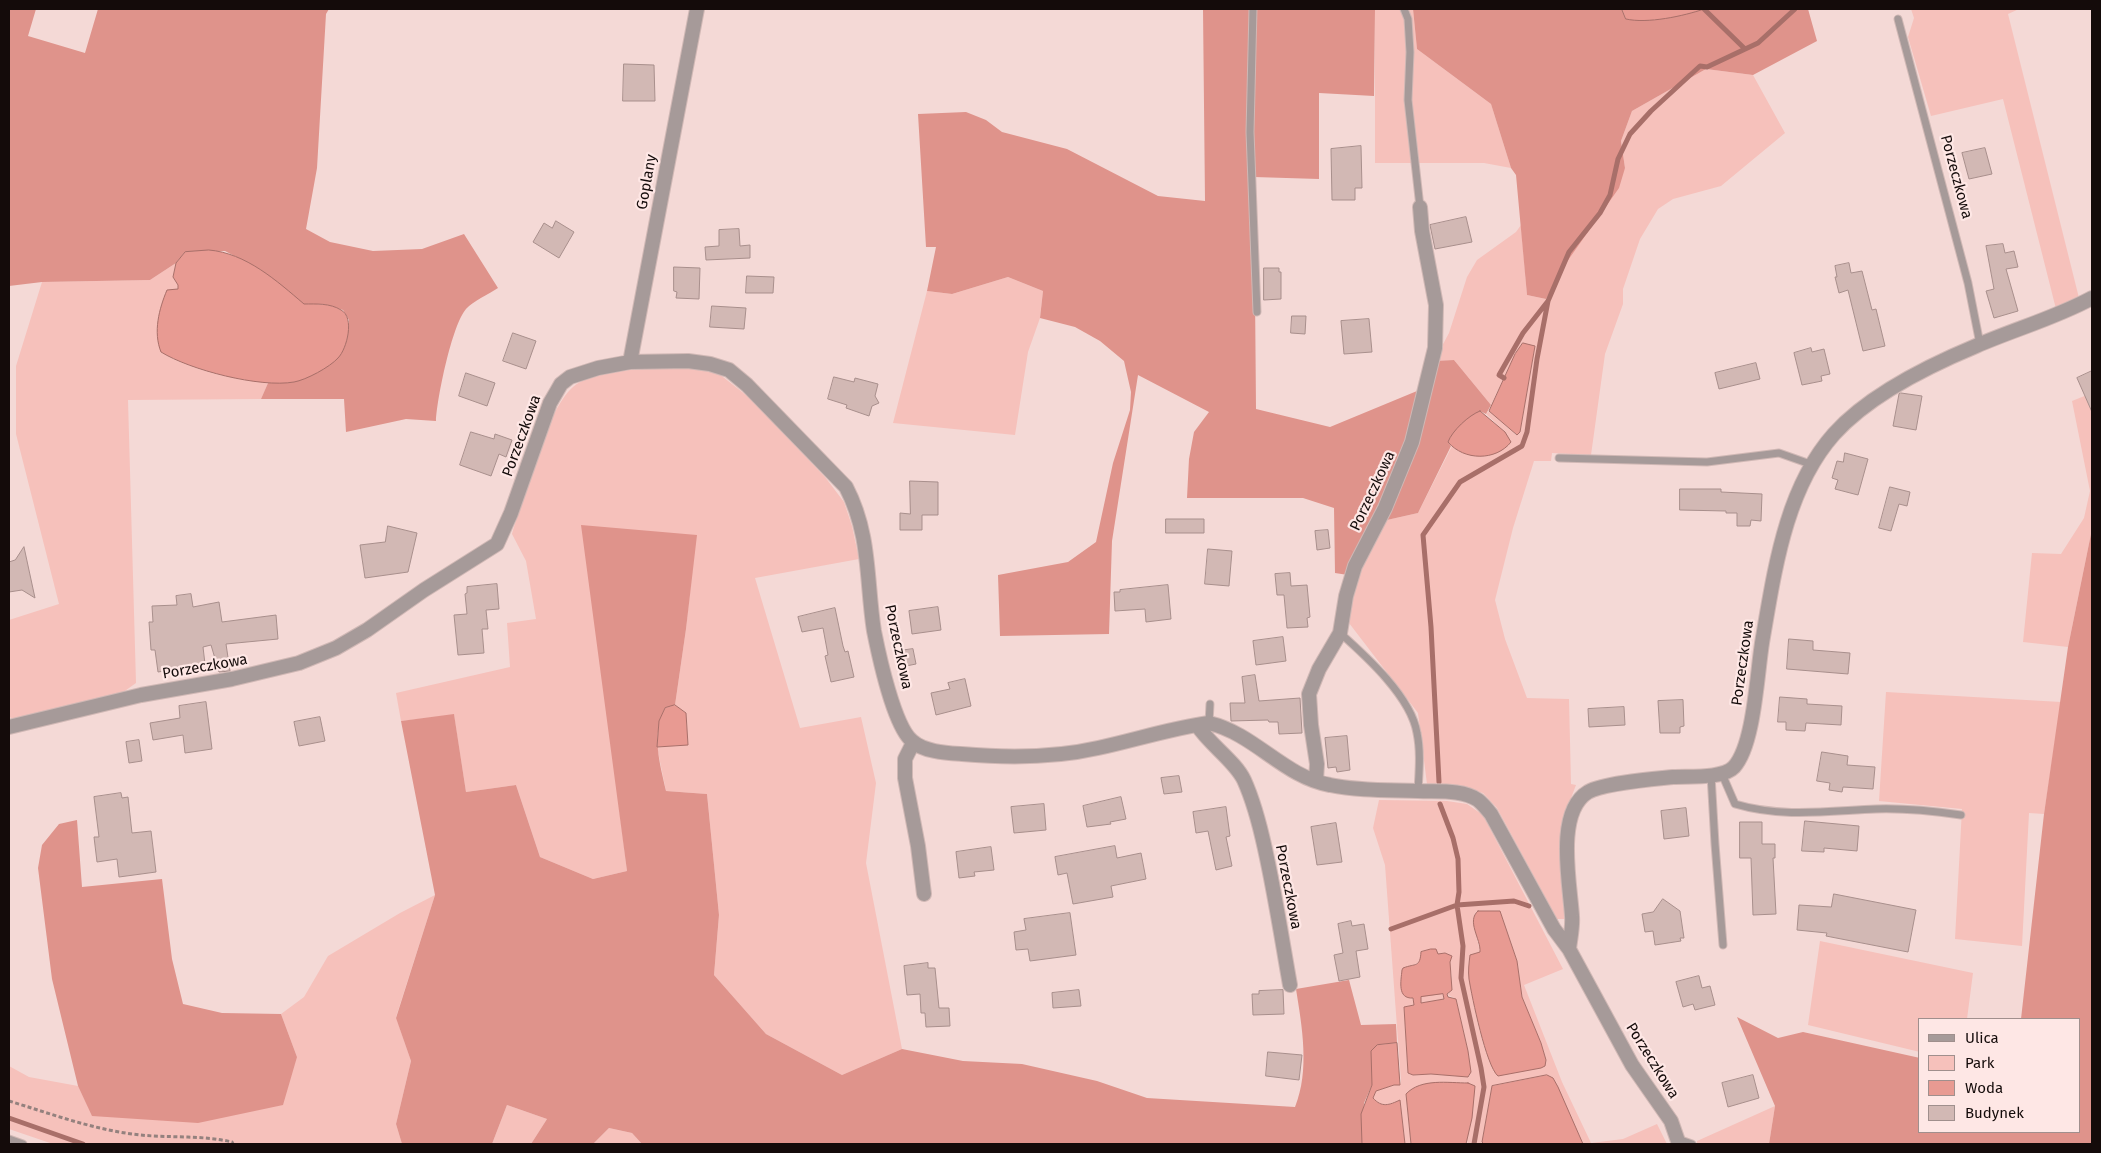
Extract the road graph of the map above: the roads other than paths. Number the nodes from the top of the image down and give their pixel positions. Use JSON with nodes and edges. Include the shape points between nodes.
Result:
{"nodes":[{"id":1,"x":697,"y":9,"type":"edge"},
{"id":2,"x":1253,"y":9,"type":"edge"},
{"id":3,"x":1404,"y":9,"type":"edge"},
{"id":4,"x":1898,"y":19,"type":"dead end"},
{"id":5,"x":1420,"y":206,"type":"joint"},
{"id":6,"x":2092,"y":298,"type":"edge"},
{"id":7,"x":1257,"y":312,"type":"dead end"},
{"id":8,"x":1980,"y":344,"type":"junction"},
{"id":9,"x":630,"y":362,"type":"junction"},
{"id":10,"x":1560,"y":458,"type":"dead end"},
{"id":11,"x":1813,"y":465,"type":"junction"},
{"id":12,"x":1340,"y":633,"type":"junction"},
{"id":13,"x":1210,"y":704,"type":"dead end"},
{"id":14,"x":1203,"y":724,"type":"junction"},
{"id":15,"x":9,"y":727,"type":"edge"},
{"id":16,"x":913,"y":743,"type":"junction"},
{"id":17,"x":1716,"y":774,"type":"junction"},
{"id":18,"x":1316,"y":781,"type":"junction"},
{"id":19,"x":1418,"y":791,"type":"junction"},
{"id":20,"x":1961,"y":815,"type":"dead end"},
{"id":21,"x":924,"y":894,"type":"dead end"},
{"id":22,"x":1723,"y":945,"type":"dead end"},
{"id":23,"x":1569,"y":949,"type":"junction"},
{"id":24,"x":1290,"y":985,"type":"dead end"},
{"id":25,"x":9,"y":1139,"type":"edge"},
{"id":26,"x":1678,"y":1141,"type":"edge"},
{"id":27,"x":23,"y":1144,"type":"edge"},
{"id":28,"x":1692,"y":1144,"type":"edge"}],
"edges":[{"from":1,"to":9,"type":"street","name":"Goplany"},
{"from":2,"to":7,"type":"lane","via":[[1250,132]]},
{"from":3,"to":5,"type":"lane","via":[[1408,19],[1410,52],[1408,100]]},
{"from":4,"to":8,"type":"lane","name":"Porzeczkowa","via":[[1968,282]]},
{"from":5,"to":12,"type":"street","name":"Porzeczkowa","via":[[1436,306],[1435,348],[1412,442],[1385,508],[1355,566]]},
{"from":6,"to":8,"type":"street","name":"Porzeczkowa","via":[[2021,330]]},
{"from":8,"to":11,"type":"street","name":"Porzeczkowa","via":[[1895,386],[1859,412],[1834,434]]},
{"from":9,"to":15,"type":"street","name":"Porzeczkowa","via":[[598,368],[570,377],[561,384],[550,403],[498,544],[367,630],[336,648],[268,672],[142,695]]},
{"from":9,"to":16,"type":"street","name":"Porzeczkowa","via":[[688,361],[729,370],[846,488],[856,506],[863,533],[874,631],[888,686],[902,731]]},
{"from":10,"to":11,"type":"lane","via":[[1707,462],[1779,453]]},
{"from":11,"to":17,"type":"street","name":"Porzeczkowa","via":[[1787,522],[1778,554],[1742,754],[1733,768]]},
{"from":12,"to":18,"type":"street","name":"Porzeczkowa","via":[[1309,694]]},
{"from":12,"to":19,"type":"lane","via":[[1393,687],[1409,709],[1419,746]]},
{"from":13,"to":14,"type":"lane"},
{"from":14,"to":16,"type":"street","via":[[1050,756],[937,752]]},
{"from":14,"to":18,"type":"street","name":"Porzeczkowa","via":[[1221,726],[1237,734],[1305,778]]},
{"from":14,"to":24,"type":"street","name":"Porzeczkowa","via":[[1206,739],[1243,778],[1257,816],[1270,869]]},
{"from":16,"to":21,"type":"street","via":[[905,759],[905,778]]},
{"from":17,"to":20,"type":"lane","via":[[1735,804],[1750,809],[1791,814],[1891,809]]},
{"from":17,"to":22,"type":"lane","via":[[1714,844]]},
{"from":17,"to":23,"type":"street","via":[[1607,786],[1590,791],[1579,800],[1572,816],[1566,862],[1572,918]]},
{"from":18,"to":19,"type":"street","name":"Porzeczkowa","via":[[1330,786]]},
{"from":19,"to":23,"type":"street","name":"Porzeczkowa","via":[[1461,793],[1477,800],[1491,814],[1554,929]]},
{"from":23,"to":26,"type":"street","name":"Porzeczkowa","via":[[1632,1065],[1670,1121]]},
{"from":25,"to":27,"type":"lane"},
{"from":26,"to":28,"type":"lane","name":"Porzeczkowa"}]}
